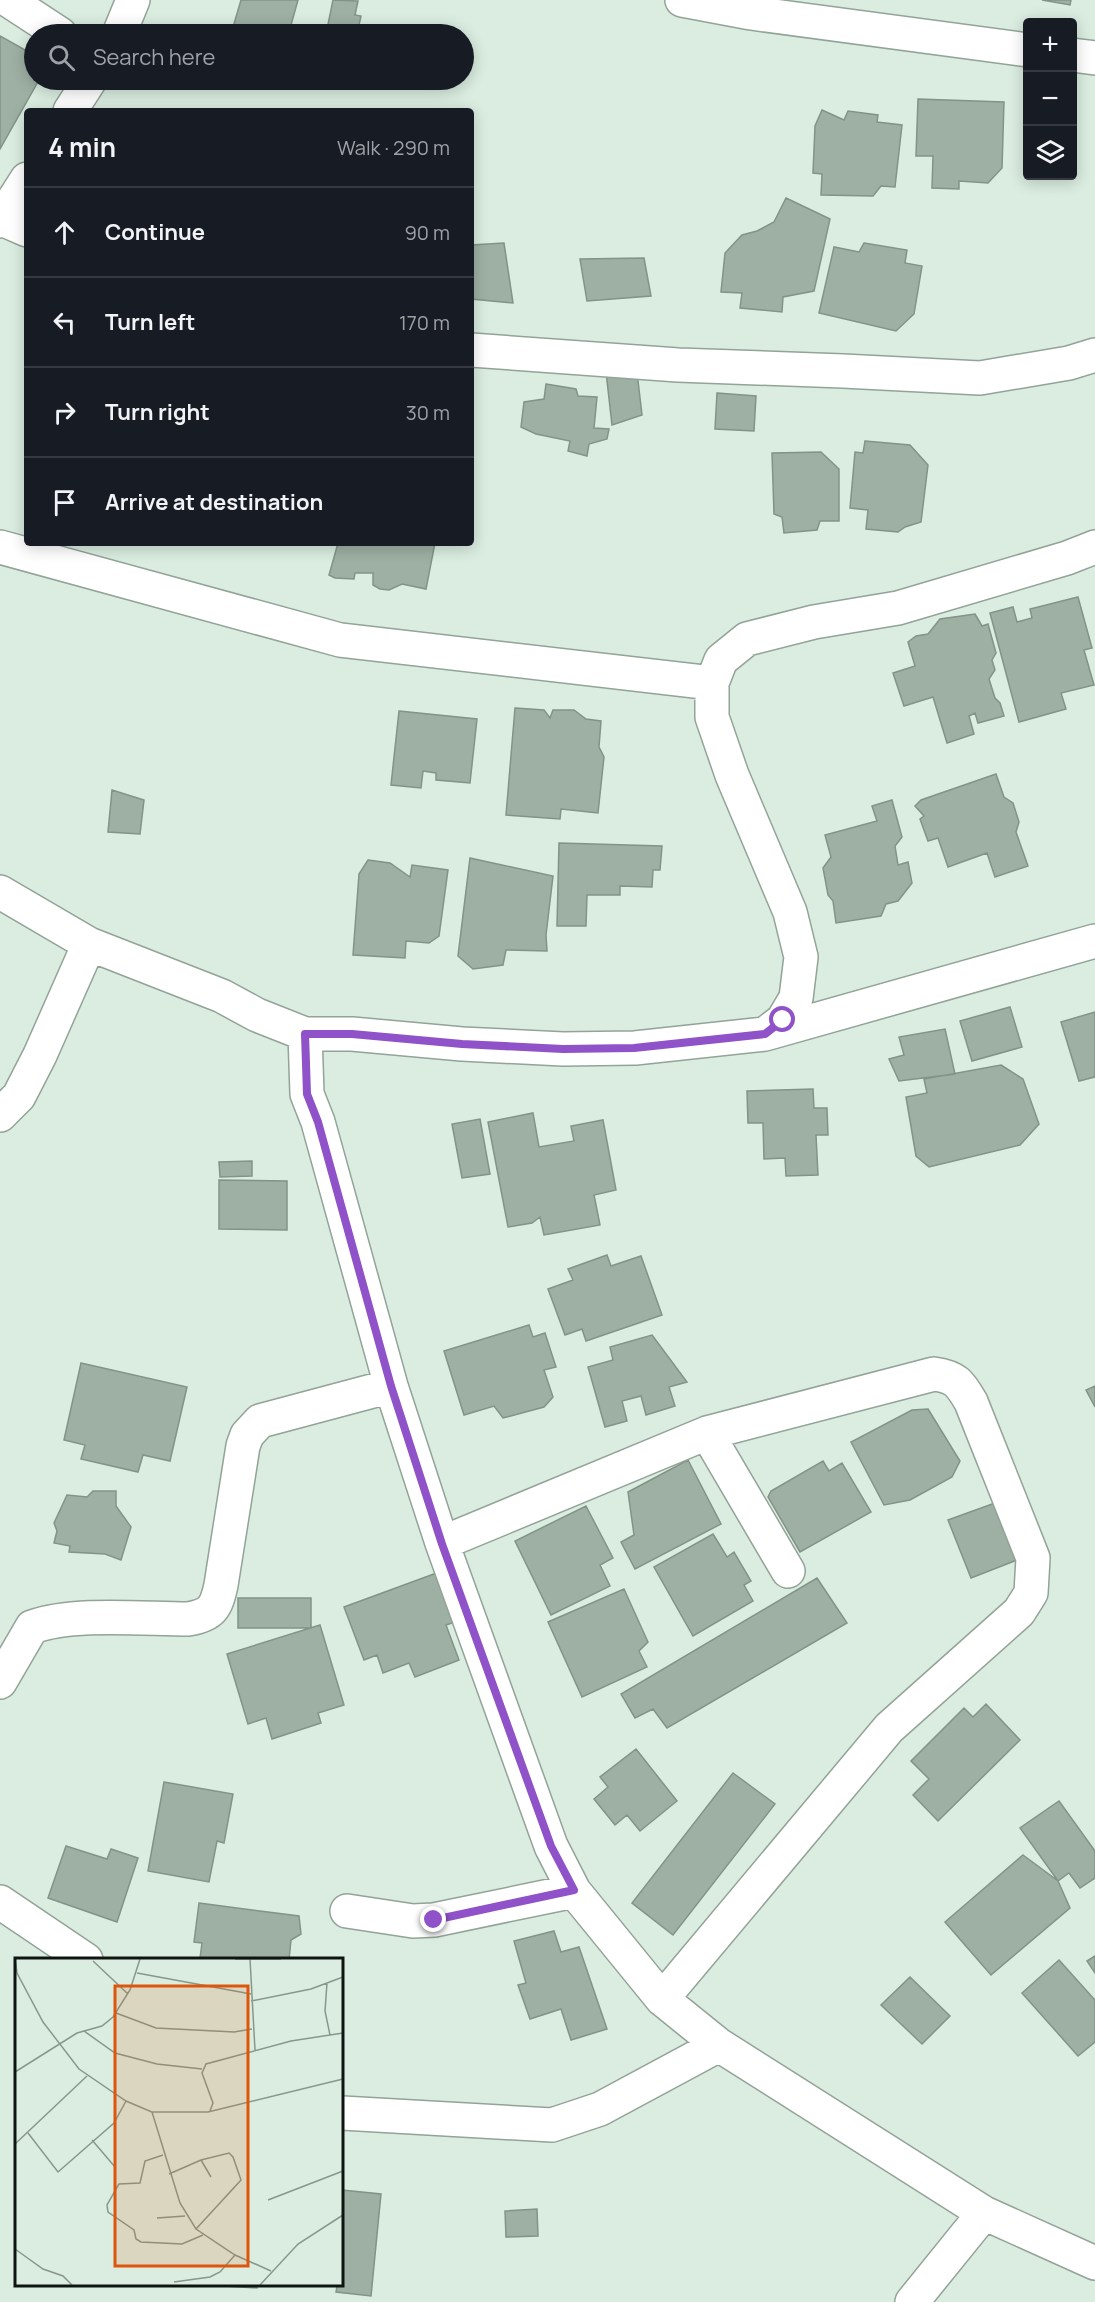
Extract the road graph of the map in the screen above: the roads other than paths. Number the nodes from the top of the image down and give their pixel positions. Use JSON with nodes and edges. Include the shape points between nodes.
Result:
{"nodes":[{"id":1,"x":8,"y":0,"type":"edge"},
{"id":2,"x":134,"y":0,"type":"edge"},
{"id":3,"x":682,"y":0,"type":"edge"},
{"id":4,"x":45,"y":24,"type":"edge"},
{"id":5,"x":123,"y":24,"type":"edge"},
{"id":6,"x":1023,"y":49,"type":"edge"},
{"id":7,"x":1077,"y":56,"type":"edge"},
{"id":8,"x":1095,"y":58,"type":"edge"},
{"id":9,"x":84,"y":90,"type":"edge"},
{"id":10,"x":72,"y":108,"type":"edge"},
{"id":11,"x":24,"y":187,"type":"edge"},
{"id":12,"x":10,"y":223,"type":"edge"},
{"id":13,"x":474,"y":350,"type":"edge"},
{"id":14,"x":1095,"y":356,"type":"edge"},
{"id":15,"x":0,"y":547,"type":"edge"},
{"id":16,"x":1095,"y":547,"type":"edge"},
{"id":17,"x":712,"y":683,"type":"junction"},
{"id":18,"x":0,"y":892,"type":"edge"},
{"id":19,"x":1095,"y":941,"type":"edge"},
{"id":20,"x":89,"y":944,"type":"junction"},
{"id":21,"x":305,"y":1034,"type":"junction"},
{"id":22,"x":765,"y":1034,"type":"junction"},
{"id":23,"x":0,"y":1115,"type":"edge"},
{"id":24,"x":391,"y":1386,"type":"junction"},
{"id":25,"x":707,"y":1433,"type":"junction"},
{"id":26,"x":442,"y":1544,"type":"junction"},
{"id":27,"x":788,"y":1571,"type":"dead end"},
{"id":28,"x":0,"y":1682,"type":"edge"},
{"id":29,"x":574,"y":1890,"type":"junction"},
{"id":30,"x":0,"y":1902,"type":"edge"},
{"id":31,"x":347,"y":1911,"type":"dead end"},
{"id":32,"x":83,"y":1958,"type":"edge"},
{"id":33,"x":662,"y":1999,"type":"junction"},
{"id":34,"x":719,"y":2045,"type":"junction"},
{"id":35,"x":344,"y":2113,"type":"edge"},
{"id":36,"x":984,"y":2213,"type":"junction"},
{"id":37,"x":1095,"y":2263,"type":"edge"},
{"id":38,"x":912,"y":2302,"type":"edge"}],
"edges":[{"from":1,"to":4,"type":"street"},
{"from":2,"to":5,"type":"street"},
{"from":3,"to":6,"type":"street"},
{"from":7,"to":8,"type":"street"},
{"from":9,"to":10,"type":"street"},
{"from":11,"to":12,"type":"street"},
{"from":13,"to":14,"type":"street","via":[[678,365],[980,378]]},
{"from":15,"to":17,"type":"street","via":[[340,640]]},
{"from":16,"to":17,"type":"street","via":[[898,608],[814,622],[747,639],[721,660]]},
{"from":17,"to":22,"type":"street","via":[[712,717],[790,912],[801,957],[796,998],[783,1020]]},
{"from":18,"to":20,"type":"street"},
{"from":19,"to":22,"type":"street"},
{"from":20,"to":21,"type":"street","via":[[222,996]]},
{"from":20,"to":23,"type":"street","via":[[19,1096]]},
{"from":21,"to":22,"type":"street","via":[[563,1049],[634,1048]]},
{"from":21,"to":24,"type":"street","via":[[307,1094]]},
{"from":24,"to":26,"type":"street"},
{"from":24,"to":28,"type":"street","via":[[260,1421],[247,1435],[222,1585],[212,1610],[188,1619],[46,1622],[32,1627]]},
{"from":25,"to":26,"type":"street"},
{"from":25,"to":27,"type":"street"},
{"from":25,"to":33,"type":"street","via":[[934,1374],[950,1377],[962,1385],[971,1402],[1033,1558],[1031,1593],[1019,1612],[889,1728]]},
{"from":26,"to":29,"type":"street","via":[[551,1846]]},
{"from":29,"to":31,"type":"street","via":[[434,1920],[413,1921]]},
{"from":29,"to":33,"type":"street"},
{"from":30,"to":32,"type":"street"},
{"from":33,"to":34,"type":"street"},
{"from":34,"to":35,"type":"street","via":[[600,2109],[552,2124]]},
{"from":34,"to":36,"type":"street"},
{"from":36,"to":37,"type":"street"},
{"from":36,"to":38,"type":"street"}]}
